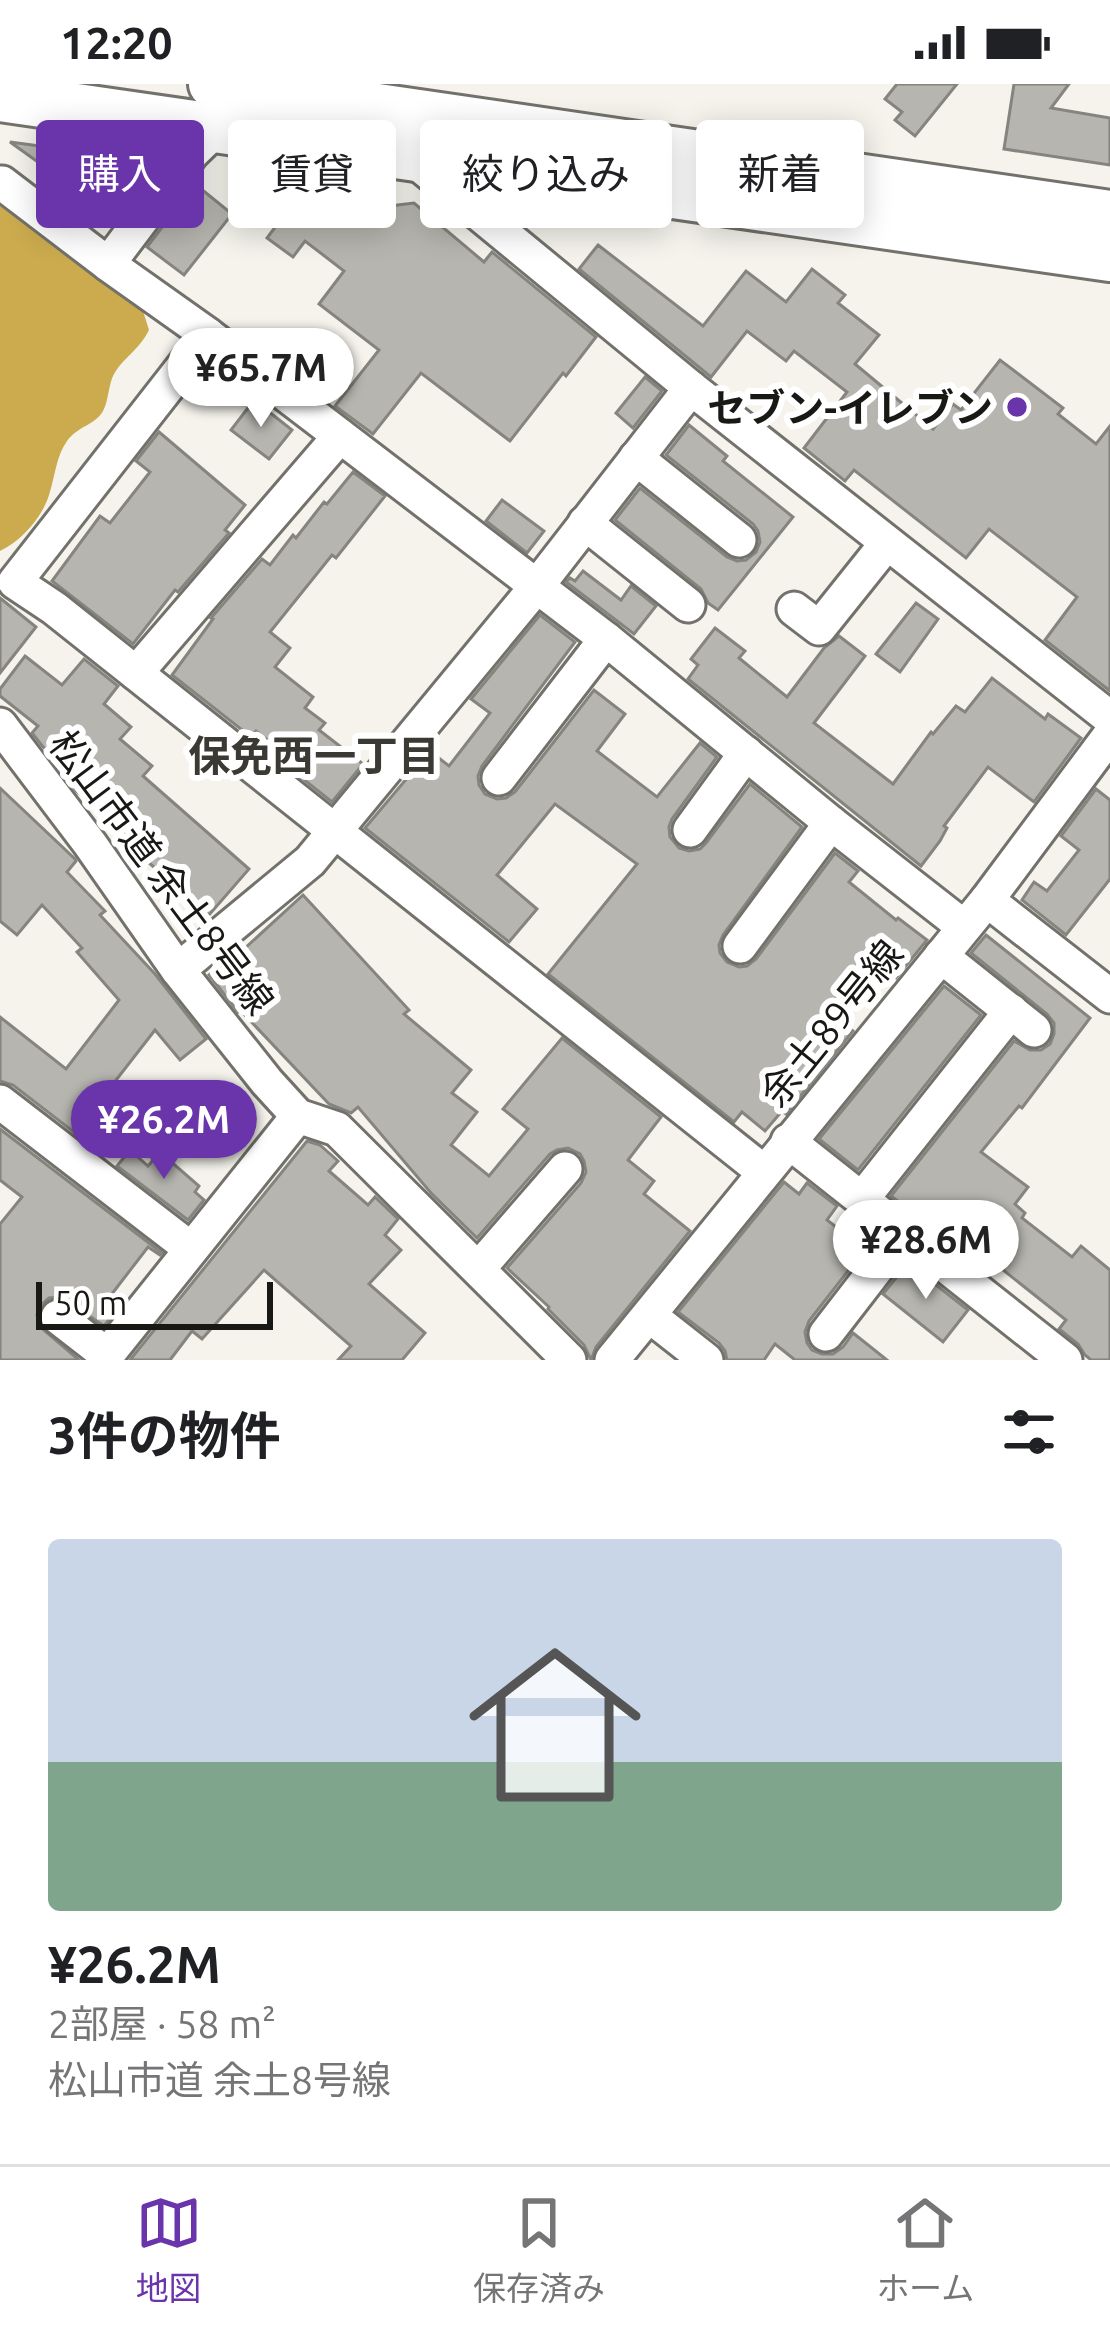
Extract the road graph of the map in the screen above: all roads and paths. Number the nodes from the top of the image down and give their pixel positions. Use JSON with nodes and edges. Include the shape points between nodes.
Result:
{"nodes":[{"id":1,"x":334,"y":94,"type":"edge"},
{"id":2,"x":0,"y":97,"type":"edge"},
{"id":3,"x":238,"y":97,"type":"edge"},
{"id":4,"x":407,"y":155,"type":"junction"},
{"id":5,"x":1,"y":183,"type":"edge"},
{"id":6,"x":1110,"y":215,"type":"edge"},
{"id":7,"x":117,"y":252,"type":"junction"},
{"id":8,"x":1110,"y":257,"type":"edge"},
{"id":9,"x":208,"y":335,"type":"junction"},
{"id":10,"x":691,"y":388,"type":"junction"},
{"id":11,"x":340,"y":436,"type":"junction"},
{"id":12,"x":636,"y":458,"type":"junction"},
{"id":13,"x":585,"y":524,"type":"junction"},
{"id":14,"x":739,"y":540,"type":"dead end"},
{"id":15,"x":887,"y":543,"type":"junction"},
{"id":16,"x":537,"y":586,"type":"junction"},
{"id":17,"x":688,"y":605,"type":"dead end"},
{"id":18,"x":794,"y":608,"type":"dead end"},
{"id":19,"x":606,"y":639,"type":"junction"},
{"id":20,"x":136,"y":673,"type":"junction"},
{"id":21,"x":1110,"y":718,"type":"edge"},
{"id":22,"x":0,"y":725,"type":"edge"},
{"id":23,"x":1110,"y":736,"type":"edge"},
{"id":24,"x":746,"y":753,"type":"junction"},
{"id":25,"x":499,"y":778,"type":"dead end"},
{"id":26,"x":831,"y":823,"type":"junction"},
{"id":27,"x":690,"y":830,"type":"dead end"},
{"id":28,"x":335,"y":831,"type":"junction"},
{"id":29,"x":987,"y":900,"type":"junction"},
{"id":30,"x":964,"y":927,"type":"junction"},
{"id":31,"x":740,"y":946,"type":"dead end"},
{"id":32,"x":941,"y":956,"type":"junction"},
{"id":33,"x":178,"y":970,"type":"junction"},
{"id":34,"x":1110,"y":996,"type":"edge"},
{"id":35,"x":0,"y":1102,"type":"edge"},
{"id":36,"x":298,"y":1116,"type":"junction"},
{"id":37,"x":788,"y":1141,"type":"junction"},
{"id":38,"x":565,"y":1168,"type":"dead end"},
{"id":39,"x":764,"y":1172,"type":"junction"},
{"id":40,"x":862,"y":1199,"type":"junction"},
{"id":41,"x":904,"y":1233,"type":"junction"},
{"id":42,"x":191,"y":1249,"type":"junction"},
{"id":43,"x":479,"y":1268,"type":"junction"},
{"id":44,"x":650,"y":1316,"type":"junction"},
{"id":45,"x":58,"y":1317,"type":"dead end"},
{"id":46,"x":826,"y":1334,"type":"dead end"},
{"id":47,"x":105,"y":1358,"type":"edge"},
{"id":48,"x":569,"y":1360,"type":"edge"},
{"id":49,"x":613,"y":1360,"type":"edge"},
{"id":50,"x":706,"y":1360,"type":"edge"},
{"id":51,"x":1065,"y":1360,"type":"edge"}],
"edges":[{"from":1,"to":3,"type":"highway"},
{"from":1,"to":4,"type":"street"},
{"from":1,"to":6,"type":"highway"},
{"from":2,"to":3,"type":"highway"},
{"from":3,"to":4,"type":"highway"},
{"from":3,"to":7,"type":"street"},
{"from":4,"to":8,"type":"highway"},
{"from":4,"to":10,"type":"street"},
{"from":5,"to":7,"type":"street","via":[[73,237]]},
{"from":7,"to":9,"type":"street"},
{"from":9,"to":11,"type":"street"},
{"from":9,"to":20,"type":"street","via":[[120,474],[15,583]]},
{"from":10,"to":12,"type":"street"},
{"from":10,"to":15,"type":"street"},
{"from":11,"to":16,"type":"street"},
{"from":11,"to":20,"type":"street","via":[[164,616]]},
{"from":12,"to":13,"type":"street"},
{"from":12,"to":14,"type":"street"},
{"from":13,"to":16,"type":"street"},
{"from":13,"to":17,"type":"street"},
{"from":15,"to":18,"type":"street","via":[[819,628]]},
{"from":15,"to":21,"type":"street"},
{"from":16,"to":19,"type":"street"},
{"from":16,"to":28,"type":"street"},
{"from":19,"to":24,"type":"street"},
{"from":19,"to":25,"type":"street"},
{"from":20,"to":28,"type":"street"},
{"from":22,"to":33,"type":"street","name":"松山市道 余土8号線"},
{"from":23,"to":29,"type":"street","name":"余土89号線"},
{"from":24,"to":26,"type":"street"},
{"from":24,"to":27,"type":"street"},
{"from":26,"to":30,"type":"street"},
{"from":26,"to":31,"type":"street"},
{"from":28,"to":33,"type":"street","via":[[290,879]]},
{"from":28,"to":39,"type":"street"},
{"from":29,"to":30,"type":"street","name":"余土89号線"},
{"from":29,"to":34,"type":"street"},
{"from":30,"to":32,"type":"street","name":"余土89号線"},
{"from":32,"to":37,"type":"street","name":"余土89号線"},
{"from":32,"to":40,"type":"street","via":[[1022,1021]]},
{"from":33,"to":36,"type":"street","name":"松山市道 余土8号線"},
{"from":35,"to":42,"type":"street"},
{"from":36,"to":42,"type":"street"},
{"from":36,"to":43,"type":"street","name":"松山市道 余土8号線","via":[[337,1129]]},
{"from":37,"to":39,"type":"street","name":"余土89号線"},
{"from":37,"to":40,"type":"street"},
{"from":38,"to":43,"type":"street"},
{"from":39,"to":44,"type":"street","name":"余土89号線"},
{"from":40,"to":41,"type":"street"},
{"from":41,"to":46,"type":"street"},
{"from":41,"to":51,"type":"street"},
{"from":42,"to":47,"type":"street"},
{"from":43,"to":48,"type":"street","name":"松山市道 余土8号線"},
{"from":44,"to":49,"type":"street","name":"余土89号線"},
{"from":44,"to":50,"type":"street"},
{"from":45,"to":47,"type":"street"}]}
